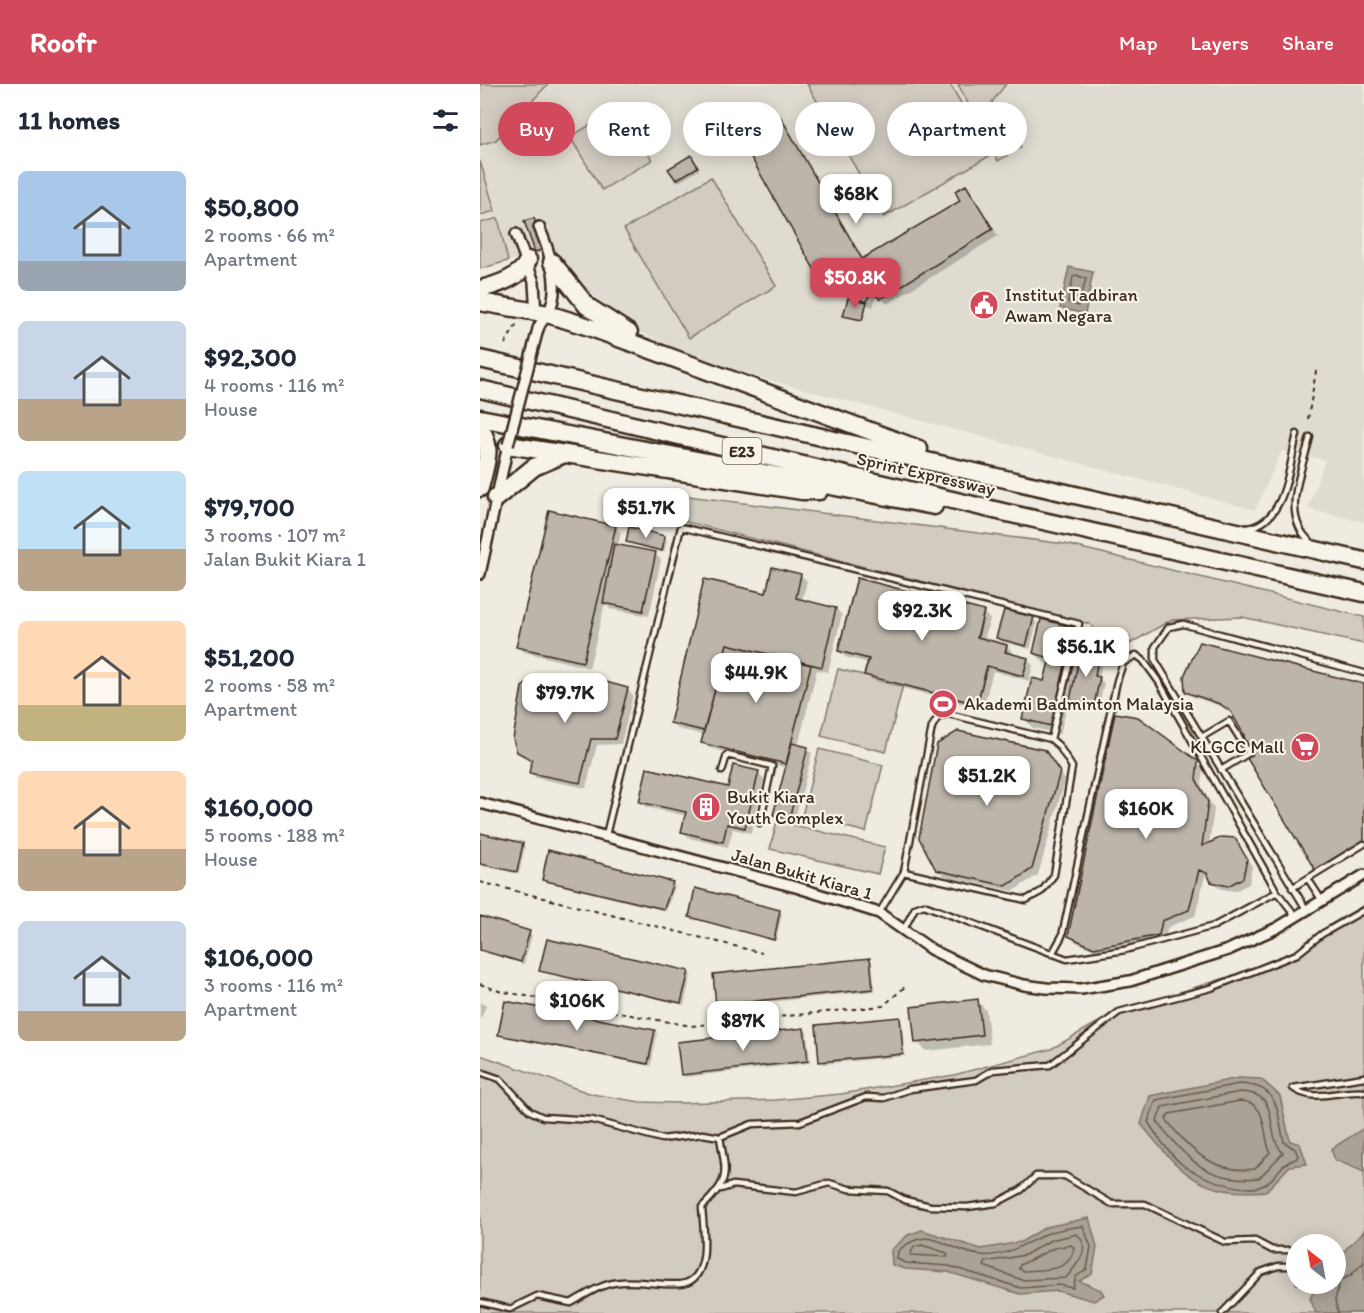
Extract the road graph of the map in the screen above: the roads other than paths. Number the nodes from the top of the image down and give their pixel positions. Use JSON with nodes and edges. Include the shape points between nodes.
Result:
{"nodes":[{"id":1,"x":539,"y":227,"type":"dead end"},
{"id":2,"x":516,"y":234,"type":"dead end"},
{"id":3,"x":528,"y":260,"type":"junction"},
{"id":4,"x":552,"y":262,"type":"junction"},
{"id":5,"x":480,"y":289,"type":"edge"},
{"id":6,"x":480,"y":302,"type":"edge"},
{"id":7,"x":536,"y":319,"type":"junction"},
{"id":8,"x":645,"y":348,"type":"junction"},
{"id":9,"x":480,"y":359,"type":"edge"},
{"id":10,"x":480,"y":389,"type":"edge"},
{"id":11,"x":480,"y":418,"type":"edge"},
{"id":12,"x":480,"y":428,"type":"edge"},
{"id":13,"x":1297,"y":434,"type":"dead end"},
{"id":14,"x":1310,"y":437,"type":"dead end"},
{"id":15,"x":508,"y":445,"type":"junction"},
{"id":16,"x":562,"y":455,"type":"junction"},
{"id":17,"x":988,"y":474,"type":"junction"},
{"id":18,"x":480,"y":488,"type":"edge"},
{"id":19,"x":847,"y":491,"type":"junction"},
{"id":20,"x":496,"y":498,"type":"junction"},
{"id":21,"x":1003,"y":512,"type":"junction"},
{"id":22,"x":1234,"y":531,"type":"junction"},
{"id":23,"x":1324,"y":551,"type":"junction"},
{"id":24,"x":1364,"y":561,"type":"edge"},
{"id":25,"x":480,"y":574,"type":"edge"},
{"id":26,"x":1364,"y":593,"type":"edge"},
{"id":27,"x":1364,"y":673,"type":"edge"},
{"id":28,"x":1202,"y":737,"type":"junction"},
{"id":29,"x":1051,"y":739,"type":"junction"},
{"id":30,"x":1221,"y":770,"type":"junction"},
{"id":31,"x":722,"y":771,"type":"dead end"},
{"id":32,"x":481,"y":805,"type":"edge"},
{"id":33,"x":760,"y":823,"type":"dead end"},
{"id":34,"x":606,"y":836,"type":"junction"},
{"id":35,"x":1364,"y":844,"type":"edge"},
{"id":36,"x":904,"y":872,"type":"junction"},
{"id":37,"x":1364,"y":875,"type":"edge"},
{"id":38,"x":1308,"y":879,"type":"junction"},
{"id":39,"x":1292,"y":888,"type":"junction"},
{"id":40,"x":1277,"y":892,"type":"junction"},
{"id":41,"x":1321,"y":899,"type":"junction"},
{"id":42,"x":1306,"y":909,"type":"junction"},
{"id":43,"x":1364,"y":910,"type":"edge"},
{"id":44,"x":879,"y":913,"type":"junction"},
{"id":45,"x":1295,"y":915,"type":"junction"},
{"id":46,"x":903,"y":930,"type":"junction"},
{"id":47,"x":1052,"y":954,"type":"junction"},
{"id":48,"x":480,"y":1072,"type":"edge"},
{"id":49,"x":1364,"y":1077,"type":"edge"},
{"id":50,"x":1364,"y":1092,"type":"edge"},
{"id":51,"x":720,"y":1137,"type":"junction"},
{"id":52,"x":721,"y":1189,"type":"junction"},
{"id":53,"x":1286,"y":1250,"type":"edge"},
{"id":54,"x":1286,"y":1266,"type":"edge"},
{"id":55,"x":480,"y":1302,"type":"edge"},
{"id":56,"x":1222,"y":1313,"type":"edge"}],
"edges":[{"from":1,"to":4,"type":"street"},
{"from":2,"to":3,"type":"street"},
{"from":3,"to":5,"type":"highway","via":[[513,276]]},
{"from":3,"to":7,"type":"street"},
{"from":4,"to":7,"type":"street","via":[[554,284]]},
{"from":4,"to":8,"type":"highway","via":[[587,306]]},
{"from":6,"to":7,"type":"highway"},
{"from":7,"to":8,"type":"highway"},
{"from":7,"to":15,"type":"street","bridge":true},
{"from":8,"to":17,"type":"highway"},
{"from":9,"to":17,"type":"highway","name":"Sprint Expressway","number":"E23"},
{"from":10,"to":21,"type":"highway","name":"Sprint Expressway","number":"E23"},
{"from":11,"to":19,"type":"highway"},
{"from":12,"to":18,"type":"highway","via":[[487,437],[489,450]]},
{"from":13,"to":22,"type":"lane","via":[[1278,506],[1258,526]]},
{"from":14,"to":23,"type":"lane","via":[[1294,514],[1297,527]]},
{"from":15,"to":16,"type":"highway"},
{"from":15,"to":20,"type":"street"},
{"from":16,"to":19,"type":"highway","via":[[802,491]]},
{"from":16,"to":20,"type":"highway","via":[[534,467]]},
{"from":17,"to":22,"type":"highway","name":"Sprint Expressway","number":"E23"},
{"from":19,"to":21,"type":"highway","via":[[966,512]]},
{"from":20,"to":25,"type":"street"},
{"from":21,"to":26,"type":"highway","name":"Sprint Expressway","number":"E23"},
{"from":22,"to":23,"type":"highway","name":"Sprint Expressway","number":"E23"},
{"from":23,"to":24,"type":"highway","name":"Sprint Expressway","number":"E23"},
{"from":27,"to":28,"type":"lane","via":[[1184,624],[1169,627],[1155,647],[1155,660]]},
{"from":28,"to":30,"type":"lane"},
{"from":28,"to":30,"type":"lane","via":[[1229,722],[1249,753]]},
{"from":29,"to":34,"type":"lane","via":[[1079,624],[681,526]]},
{"from":29,"to":36,"type":"lane","via":[[948,714],[938,717],[932,728]]},
{"from":29,"to":36,"type":"lane","via":[[1072,767],[1054,875],[1042,891],[1026,900]]},
{"from":30,"to":39,"type":"lane"},
{"from":31,"to":33,"type":"lane","via":[[727,755],[772,766]]},
{"from":32,"to":34,"type":"street","name":"Jalan Bukit Kiara 1"},
{"from":34,"to":44,"type":"street","name":"Jalan Bukit Kiara 1"},
{"from":35,"to":38,"type":"lane"},
{"from":36,"to":44,"type":"lane"},
{"from":37,"to":41,"type":"street","name":"Jalan Bukit Kiara 1"},
{"from":38,"to":39,"type":"lane"},
{"from":38,"to":41,"type":"lane"},
{"from":39,"to":42,"type":"lane"},
{"from":40,"to":45,"type":"lane"},
{"from":40,"to":47,"type":"lane","via":[[1222,923],[1203,929],[1125,950],[1067,959]]},
{"from":40,"to":47,"type":"lane","via":[[1159,682],[1136,656],[1123,663],[1117,681],[1062,936]]},
{"from":41,"to":42,"type":"street","name":"Jalan Bukit Kiara 1"},
{"from":42,"to":45,"type":"street","name":"Jalan Bukit Kiara 1"},
{"from":43,"to":51,"type":"lane","via":[[1297,954],[1210,988],[1119,1012],[1050,1065],[993,1070],[976,1080],[910,1089],[884,1098],[866,1096],[800,1122],[752,1124]]},
{"from":44,"to":46,"type":"street","name":"Jalan Bukit Kiara 1"},
{"from":45,"to":46,"type":"street","name":"Jalan Bukit Kiara 1","via":[[1277,928],[1228,950],[1130,981],[1080,989],[1024,985],[984,975],[932,950]]},
{"from":46,"to":47,"type":"lane","via":[[915,908],[924,905]]},
{"from":48,"to":51,"type":"lane","via":[[500,1079],[530,1111],[543,1117],[592,1120],[662,1139],[703,1134]]},
{"from":49,"to":50,"type":"lane","via":[[1293,1089],[1301,1094],[1331,1096]]},
{"from":51,"to":52,"type":"lane","via":[[726,1175]]},
{"from":52,"to":53,"type":"lane","via":[[734,1185],[796,1192],[829,1183],[849,1189],[888,1191],[930,1206],[967,1207],[996,1203],[1021,1190],[1036,1176],[1065,1176],[1113,1204],[1145,1204],[1225,1242],[1255,1241],[1272,1251]]},
{"from":52,"to":55,"type":"lane","via":[[702,1207],[705,1254],[697,1273],[683,1284],[621,1282],[602,1285],[571,1303],[537,1296],[510,1309]]},
{"from":54,"to":56,"type":"lane","via":[[1262,1272]]}]}
